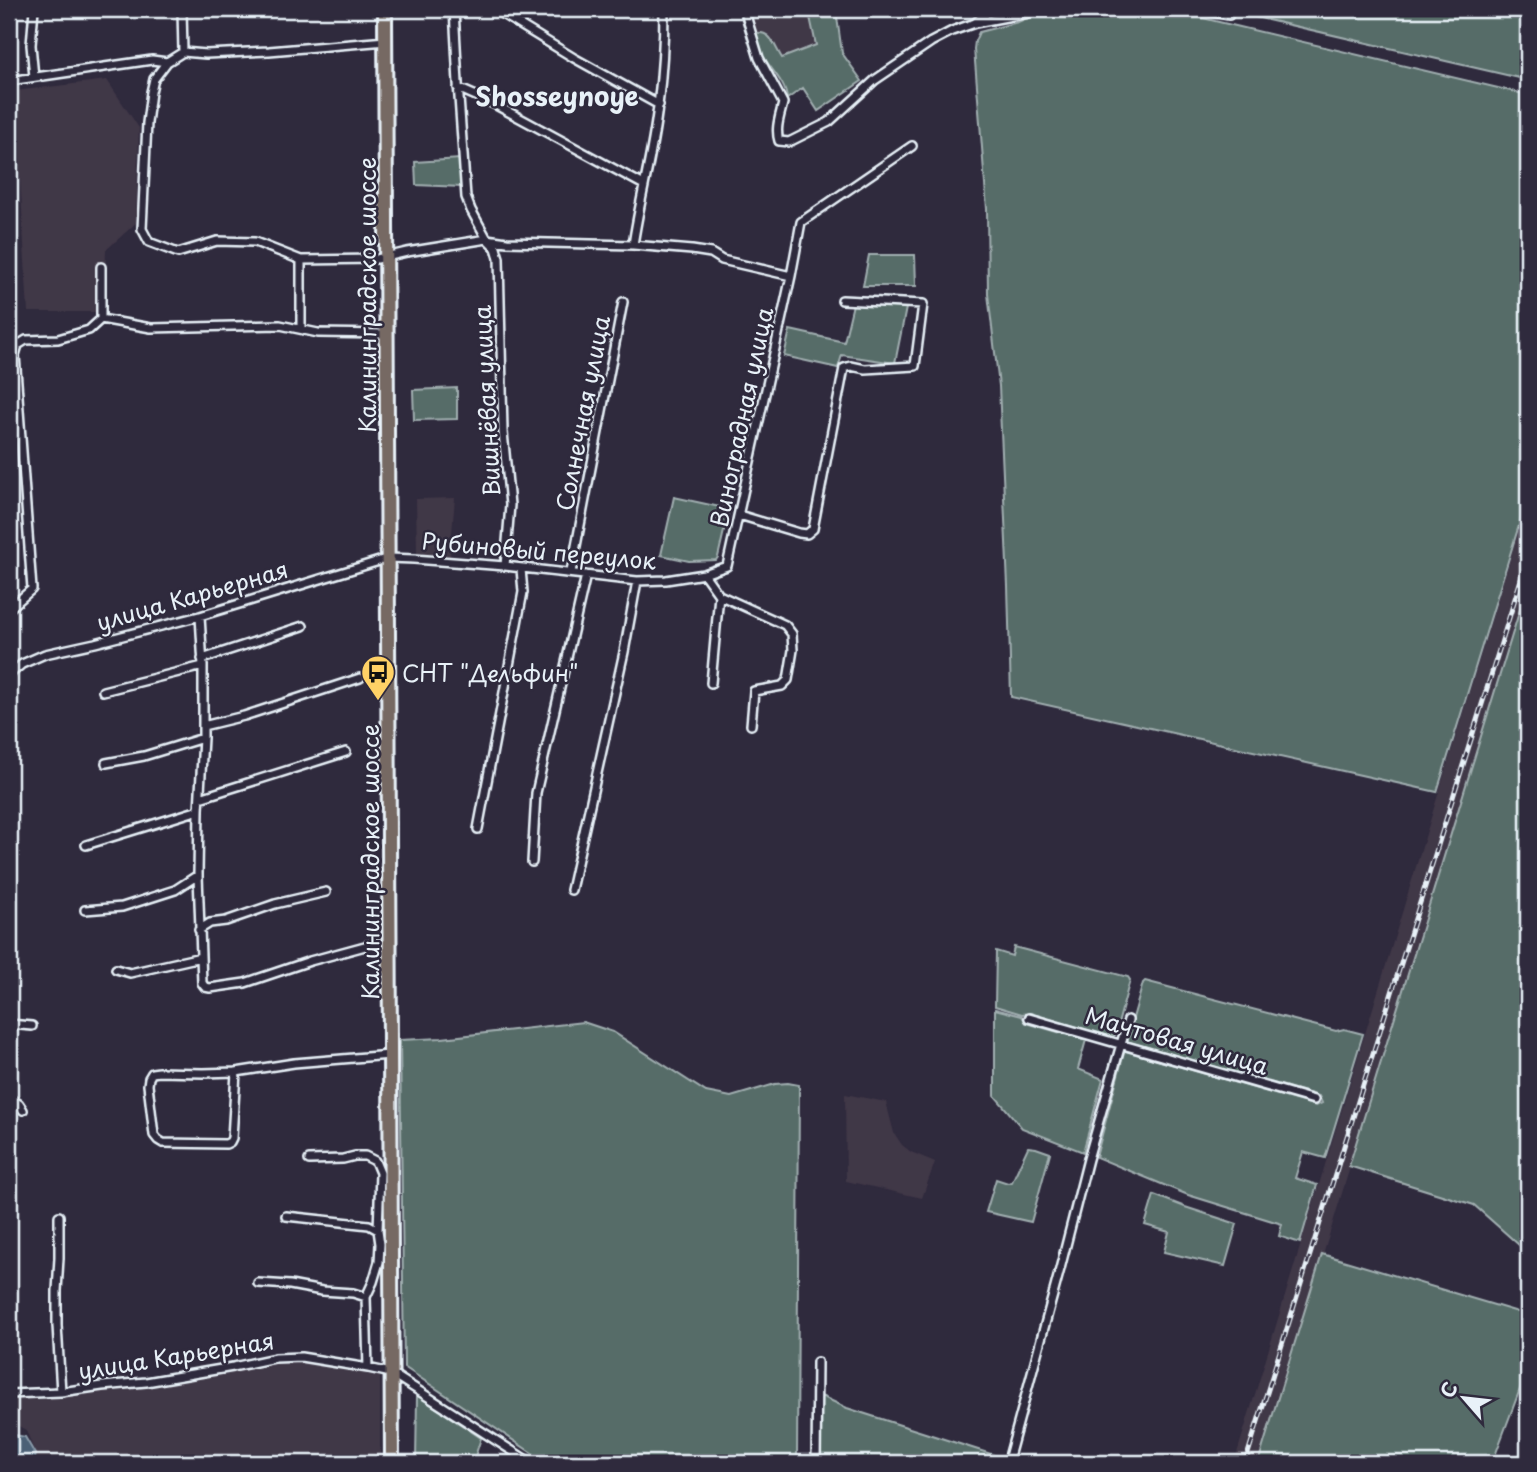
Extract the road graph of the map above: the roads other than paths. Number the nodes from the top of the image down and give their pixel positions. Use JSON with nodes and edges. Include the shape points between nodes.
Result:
{"nodes":[{"id":1,"x":34,"y":9,"type":"edge"},
{"id":2,"x":182,"y":9,"type":"edge"},
{"id":3,"x":386,"y":9,"type":"edge"},
{"id":4,"x":454,"y":9,"type":"edge"},
{"id":5,"x":494,"y":9,"type":"edge"},
{"id":6,"x":664,"y":9,"type":"edge"},
{"id":7,"x":744,"y":9,"type":"edge"},
{"id":8,"x":991,"y":9,"type":"edge"},
{"id":9,"x":1035,"y":9,"type":"edge"},
{"id":10,"x":1198,"y":9,"type":"edge"},
{"id":11,"x":1230,"y":15,"type":"dead end"},
{"id":12,"x":975,"y":23,"type":"junction"},
{"id":13,"x":386,"y":41,"type":"junction"},
{"id":14,"x":183,"y":52,"type":"junction"},
{"id":15,"x":167,"y":62,"type":"junction"},
{"id":16,"x":34,"y":77,"type":"junction"},
{"id":17,"x":9,"y":81,"type":"edge"},
{"id":18,"x":458,"y":88,"type":"junction"},
{"id":19,"x":659,"y":105,"type":"junction"},
{"id":20,"x":912,"y":146,"type":"dead end"},
{"id":21,"x":644,"y":184,"type":"junction"},
{"id":22,"x":487,"y":239,"type":"junction"},
{"id":23,"x":633,"y":245,"type":"junction"},
{"id":24,"x":387,"y":257,"type":"junction"},
{"id":25,"x":302,"y":260,"type":"junction"},
{"id":26,"x":101,"y":267,"type":"dead end"},
{"id":27,"x":791,"y":276,"type":"junction"},
{"id":28,"x":842,"y":300,"type":"dead end"},
{"id":29,"x":623,"y":303,"type":"dead end"},
{"id":30,"x":101,"y":318,"type":"junction"},
{"id":31,"x":301,"y":329,"type":"junction"},
{"id":32,"x":387,"y":334,"type":"junction"},
{"id":33,"x":739,"y":515,"type":"junction"},
{"id":34,"x":389,"y":558,"type":"junction"},
{"id":35,"x":505,"y":566,"type":"junction"},
{"id":36,"x":727,"y":566,"type":"joint"},
{"id":37,"x":521,"y":569,"type":"junction"},
{"id":38,"x":571,"y":572,"type":"junction"},
{"id":39,"x":704,"y":574,"type":"junction"},
{"id":40,"x":586,"y":575,"type":"junction"},
{"id":41,"x":637,"y":581,"type":"junction"},
{"id":42,"x":719,"y":595,"type":"junction"},
{"id":43,"x":9,"y":609,"type":"edge"},
{"id":44,"x":200,"y":617,"type":"junction"},
{"id":45,"x":303,"y":626,"type":"dead end"},
{"id":46,"x":203,"y":662,"type":"junction"},
{"id":47,"x":9,"y":675,"type":"edge"},
{"id":48,"x":360,"y":678,"type":"dead end"},
{"id":49,"x":711,"y":683,"type":"dead end"},
{"id":50,"x":103,"y":691,"type":"dead end"},
{"id":51,"x":751,"y":725,"type":"dead end"},
{"id":52,"x":203,"y":726,"type":"junction"},
{"id":53,"x":203,"y":738,"type":"junction"},
{"id":54,"x":346,"y":752,"type":"dead end"},
{"id":55,"x":106,"y":763,"type":"dead end"},
{"id":56,"x":200,"y":798,"type":"junction"},
{"id":57,"x":199,"y":810,"type":"junction"},
{"id":58,"x":478,"y":829,"type":"dead end"},
{"id":59,"x":86,"y":845,"type":"dead end"},
{"id":60,"x":532,"y":862,"type":"dead end"},
{"id":61,"x":198,"y":875,"type":"junction"},
{"id":62,"x":571,"y":890,"type":"dead end"},
{"id":63,"x":326,"y":892,"type":"dead end"},
{"id":64,"x":85,"y":910,"type":"dead end"},
{"id":65,"x":199,"y":930,"type":"junction"},
{"id":66,"x":376,"y":943,"type":"dead end"},
{"id":67,"x":201,"y":957,"type":"junction"},
{"id":68,"x":116,"y":969,"type":"dead end"},
{"id":69,"x":1029,"y":1018,"type":"dead end"},
{"id":70,"x":1128,"y":1020,"type":"dead end"},
{"id":71,"x":9,"y":1024,"type":"edge"},
{"id":72,"x":32,"y":1026,"type":"dead end"},
{"id":73,"x":1121,"y":1044,"type":"junction"},
{"id":74,"x":390,"y":1055,"type":"junction"},
{"id":75,"x":236,"y":1072,"type":"junction"},
{"id":76,"x":9,"y":1098,"type":"edge"},
{"id":77,"x":1314,"y":1100,"type":"dead end"},
{"id":78,"x":23,"y":1110,"type":"dead end"},
{"id":79,"x":309,"y":1160,"type":"dead end"},
{"id":80,"x":59,"y":1216,"type":"dead end"},
{"id":81,"x":286,"y":1216,"type":"dead end"},
{"id":82,"x":378,"y":1230,"type":"junction"},
{"id":83,"x":258,"y":1283,"type":"dead end"},
{"id":84,"x":366,"y":1297,"type":"junction"},
{"id":85,"x":817,"y":1363,"type":"dead end"},
{"id":86,"x":369,"y":1368,"type":"junction"},
{"id":87,"x":391,"y":1373,"type":"junction"},
{"id":88,"x":61,"y":1392,"type":"junction"},
{"id":89,"x":9,"y":1394,"type":"edge"},
{"id":90,"x":1009,"y":1457,"type":"dead end"},
{"id":91,"x":392,"y":1463,"type":"edge"},
{"id":92,"x":531,"y":1463,"type":"edge"},
{"id":93,"x":816,"y":1463,"type":"edge"}],
"edges":[{"from":1,"to":16,"type":"street"},
{"from":2,"to":14,"type":"street"},
{"from":3,"to":13,"type":"main road","name":"Калининградское шоссе"},
{"from":4,"to":18,"type":"street","name":"Вишнёвая улица"},
{"from":5,"to":19,"type":"street"},
{"from":6,"to":19,"type":"street"},
{"from":7,"to":12,"type":"street","via":[[759,58],[783,103],[779,141],[789,142],[830,122],[875,80],[931,42]]},
{"from":8,"to":12,"type":"street"},
{"from":9,"to":12,"type":"street"},
{"from":10,"to":11,"type":"street"},
{"from":13,"to":14,"type":"street","via":[[269,51]]},
{"from":13,"to":24,"type":"main road","name":"Калининградское шоссе"},
{"from":14,"to":15,"type":"street"},
{"from":15,"to":16,"type":"street","via":[[152,60]]},
{"from":15,"to":25,"type":"street","via":[[150,92],[142,229],[149,242],[178,253],[216,241],[255,242]]},
{"from":16,"to":17,"type":"street"},
{"from":18,"to":21,"type":"street"},
{"from":18,"to":22,"type":"street","name":"Вишнёвая улица","via":[[466,197]]},
{"from":19,"to":21,"type":"street"},
{"from":20,"to":27,"type":"street","name":"Виноградная улица","via":[[801,222]]},
{"from":21,"to":23,"type":"street"},
{"from":22,"to":23,"type":"street"},
{"from":22,"to":24,"type":"street"},
{"from":22,"to":35,"type":"street","name":"Вишнёвая улица","via":[[499,258],[503,432],[510,505]]},
{"from":23,"to":27,"type":"street","via":[[711,253],[722,260]]},
{"from":24,"to":25,"type":"street"},
{"from":24,"to":32,"type":"main road","name":"Калининградское шоссе"},
{"from":25,"to":31,"type":"street"},
{"from":26,"to":30,"type":"street"},
{"from":27,"to":33,"type":"street","name":"Виноградная улица"},
{"from":28,"to":33,"type":"street","via":[[923,304],[915,366],[844,368],[813,529],[799,533]]},
{"from":29,"to":38,"type":"street","name":"Солнечная улица"},
{"from":30,"to":31,"type":"street","via":[[151,328],[280,325]]},
{"from":30,"to":43,"type":"street","via":[[89,330],[18,345],[15,355],[32,589]]},
{"from":31,"to":32,"type":"street"},
{"from":32,"to":34,"type":"main road","name":"Калининградское шоссе"},
{"from":33,"to":36,"type":"street","name":"Виноградная улица"},
{"from":34,"to":35,"type":"street","name":"Рубиновый переулок"},
{"from":34,"to":44,"type":"street","name":"улица Карьерная"},
{"from":34,"to":74,"type":"main road","name":"Калининградское шоссе"},
{"from":35,"to":37,"type":"street","name":"Рубиновый переулок"},
{"from":36,"to":39,"type":"street","name":"Рубиновый переулок"},
{"from":37,"to":38,"type":"street","name":"Рубиновый переулок"},
{"from":37,"to":58,"type":"street","via":[[523,592]]},
{"from":38,"to":40,"type":"street","name":"Рубиновый переулок"},
{"from":39,"to":41,"type":"street","name":"Рубиновый переулок"},
{"from":39,"to":42,"type":"street"},
{"from":40,"to":41,"type":"street","name":"Рубиновый переулок"},
{"from":40,"to":60,"type":"street","via":[[536,793]]},
{"from":41,"to":62,"type":"street"},
{"from":42,"to":49,"type":"street"},
{"from":42,"to":51,"type":"street","via":[[785,625],[792,634],[788,680],[782,686],[754,691]]},
{"from":44,"to":46,"type":"street"},
{"from":44,"to":47,"type":"street","name":"улица Карьерная","via":[[45,654]]},
{"from":45,"to":46,"type":"street"},
{"from":46,"to":50,"type":"street"},
{"from":46,"to":52,"type":"street"},
{"from":48,"to":52,"type":"street"},
{"from":52,"to":53,"type":"street"},
{"from":53,"to":55,"type":"street"},
{"from":53,"to":56,"type":"street"},
{"from":54,"to":56,"type":"street"},
{"from":56,"to":57,"type":"street"},
{"from":57,"to":59,"type":"street"},
{"from":57,"to":61,"type":"street"},
{"from":61,"to":64,"type":"street","via":[[175,890],[122,907]]},
{"from":61,"to":65,"type":"street"},
{"from":63,"to":65,"type":"street"},
{"from":65,"to":67,"type":"street"},
{"from":66,"to":67,"type":"street","via":[[246,983],[210,988],[202,983]]},
{"from":67,"to":68,"type":"street","via":[[130,973]]},
{"from":69,"to":73,"type":"street","name":"Мачтовая улица"},
{"from":70,"to":73,"type":"street"},
{"from":71,"to":72,"type":"street"},
{"from":73,"to":77,"type":"street","name":"Мачтовая улица"},
{"from":73,"to":90,"type":"street"},
{"from":74,"to":75,"type":"street"},
{"from":74,"to":87,"type":"main road","name":"Калининградское шоссе"},
{"from":75,"to":75,"type":"street","via":[[230,1142],[163,1143],[154,1136],[148,1085],[152,1073]]},
{"from":76,"to":78,"type":"street"},
{"from":79,"to":82,"type":"street","via":[[365,1156],[375,1161],[380,1173]]},
{"from":80,"to":88,"type":"street"},
{"from":81,"to":82,"type":"street","via":[[369,1225]]},
{"from":82,"to":84,"type":"street","via":[[379,1262]]},
{"from":83,"to":84,"type":"street"},
{"from":84,"to":86,"type":"street"},
{"from":85,"to":93,"type":"street"},
{"from":86,"to":87,"type":"street","name":"улица Карьерная"},
{"from":86,"to":88,"type":"street","name":"улица Карьерная","via":[[275,1357],[146,1382]]},
{"from":87,"to":91,"type":"main road","name":"Калининградское шоссе"},
{"from":87,"to":92,"type":"street","name":"улица Карьерная"},
{"from":88,"to":89,"type":"street","name":"улица Карьерная"}]}
